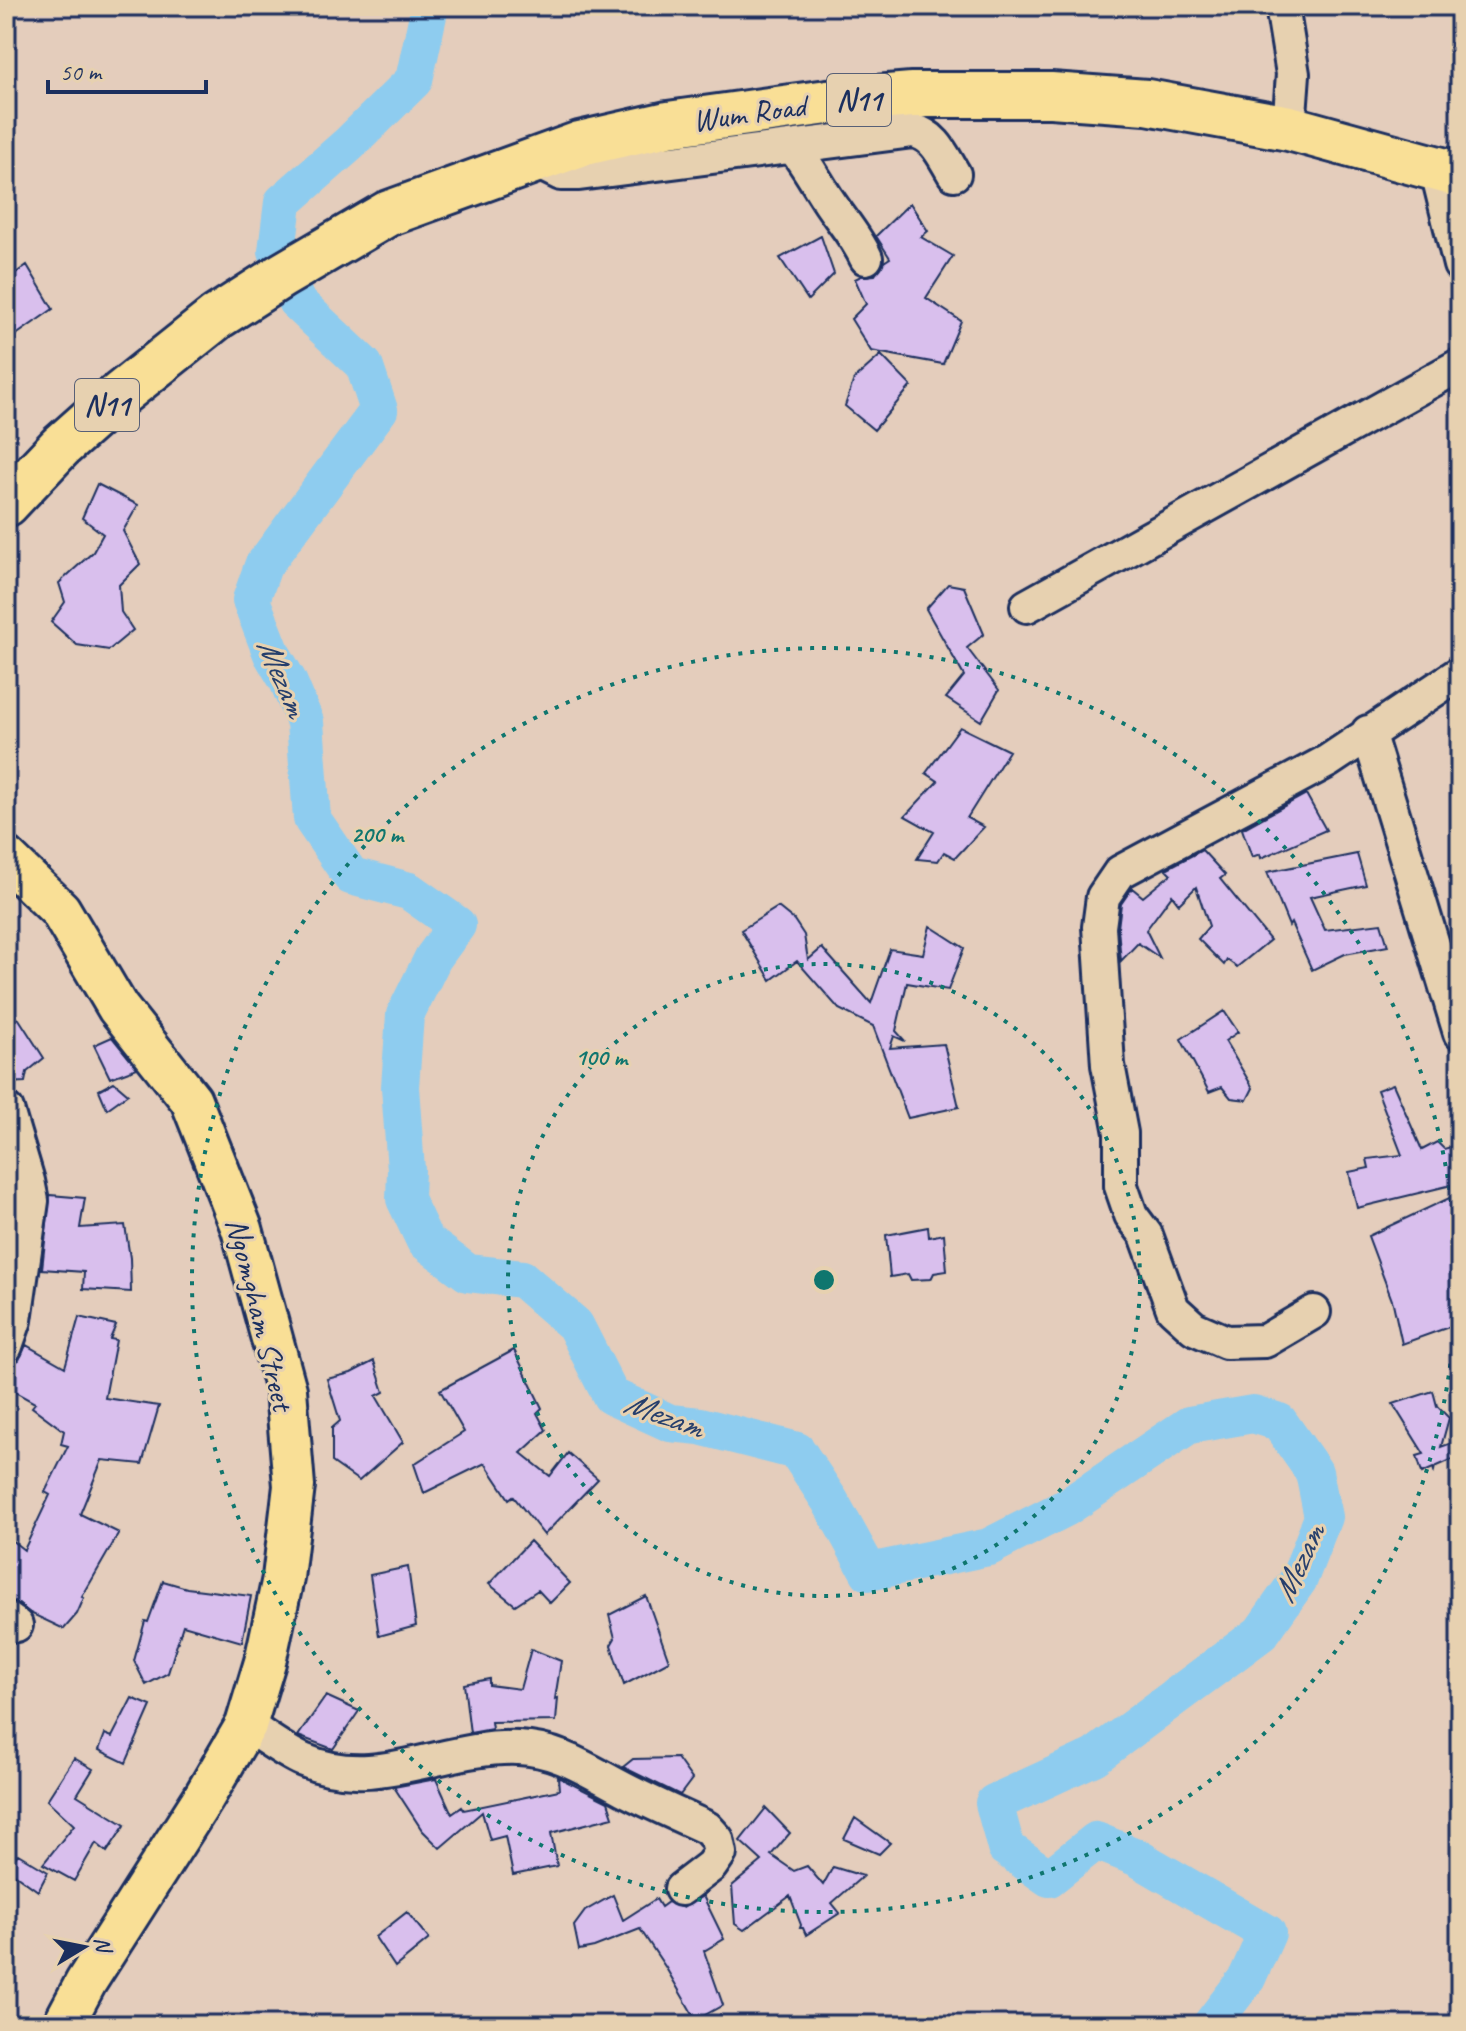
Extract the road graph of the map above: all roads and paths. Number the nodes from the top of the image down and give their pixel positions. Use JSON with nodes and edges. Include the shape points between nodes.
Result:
{"nodes":[{"id":1,"x":1282,"y":6,"type":"edge"},
{"id":2,"x":1289,"y":128,"type":"junction"},
{"id":3,"x":793,"y":147,"type":"junction"},
{"id":4,"x":533,"y":160,"type":"junction"},
{"id":5,"x":1448,"y":171,"type":"edge"},
{"id":6,"x":954,"y":174,"type":"dead end"},
{"id":7,"x":866,"y":258,"type":"dead end"},
{"id":8,"x":1460,"y":265,"type":"edge"},
{"id":9,"x":1460,"y":365,"type":"edge"},
{"id":10,"x":6,"y":504,"type":"edge"},
{"id":11,"x":1027,"y":606,"type":"dead end"},
{"id":12,"x":1460,"y":673,"type":"edge"},
{"id":13,"x":1368,"y":732,"type":"junction"},
{"id":14,"x":6,"y":858,"type":"edge"},
{"id":15,"x":1460,"y":1033,"type":"edge"},
{"id":16,"x":7,"y":1110,"type":"edge"},
{"id":17,"x":1314,"y":1312,"type":"dead end"},
{"id":18,"x":6,"y":1346,"type":"edge"},
{"id":19,"x":246,"y":1725,"type":"junction"},
{"id":20,"x":681,"y":1889,"type":"dead end"},
{"id":21,"x":63,"y":2025,"type":"edge"}],
"edges":[{"from":1,"to":2,"type":"street","via":[[1293,74]]},
{"from":2,"to":4,"type":"highway","name":"Wum Road","number":"N11","via":[[1147,102],[1051,95],[912,95],[668,124]]},
{"from":2,"to":5,"type":"highway","name":"Wum Road","number":"N11"},
{"from":3,"to":4,"type":"street","via":[[579,174],[561,174]]},
{"from":3,"to":6,"type":"street","via":[[913,131],[934,141]]},
{"from":3,"to":7,"type":"street"},
{"from":4,"to":10,"type":"highway","name":"Wum Road","number":"N11","via":[[387,214],[217,317],[114,399]]},
{"from":5,"to":8,"type":"street"},
{"from":9,"to":11,"type":"street"},
{"from":12,"to":13,"type":"street"},
{"from":13,"to":15,"type":"street"},
{"from":13,"to":17,"type":"street","via":[[1328,761],[1120,872],[1103,897],[1099,927],[1108,1065],[1121,1133],[1121,1186],[1173,1309],[1194,1328],[1226,1342],[1265,1341]]},
{"from":14,"to":19,"type":"main road","name":"Ngomgham Street","via":[[60,910],[118,1008],[191,1100],[242,1229],[286,1390],[294,1486],[283,1578]]},
{"from":16,"to":18,"type":"street","via":[[32,1201],[15,1320]]},
{"from":19,"to":20,"type":"street","via":[[301,1759],[365,1773],[480,1750],[552,1753],[707,1828],[720,1853]]},
{"from":19,"to":21,"type":"main road","name":"Ngomgham Street"}]}
